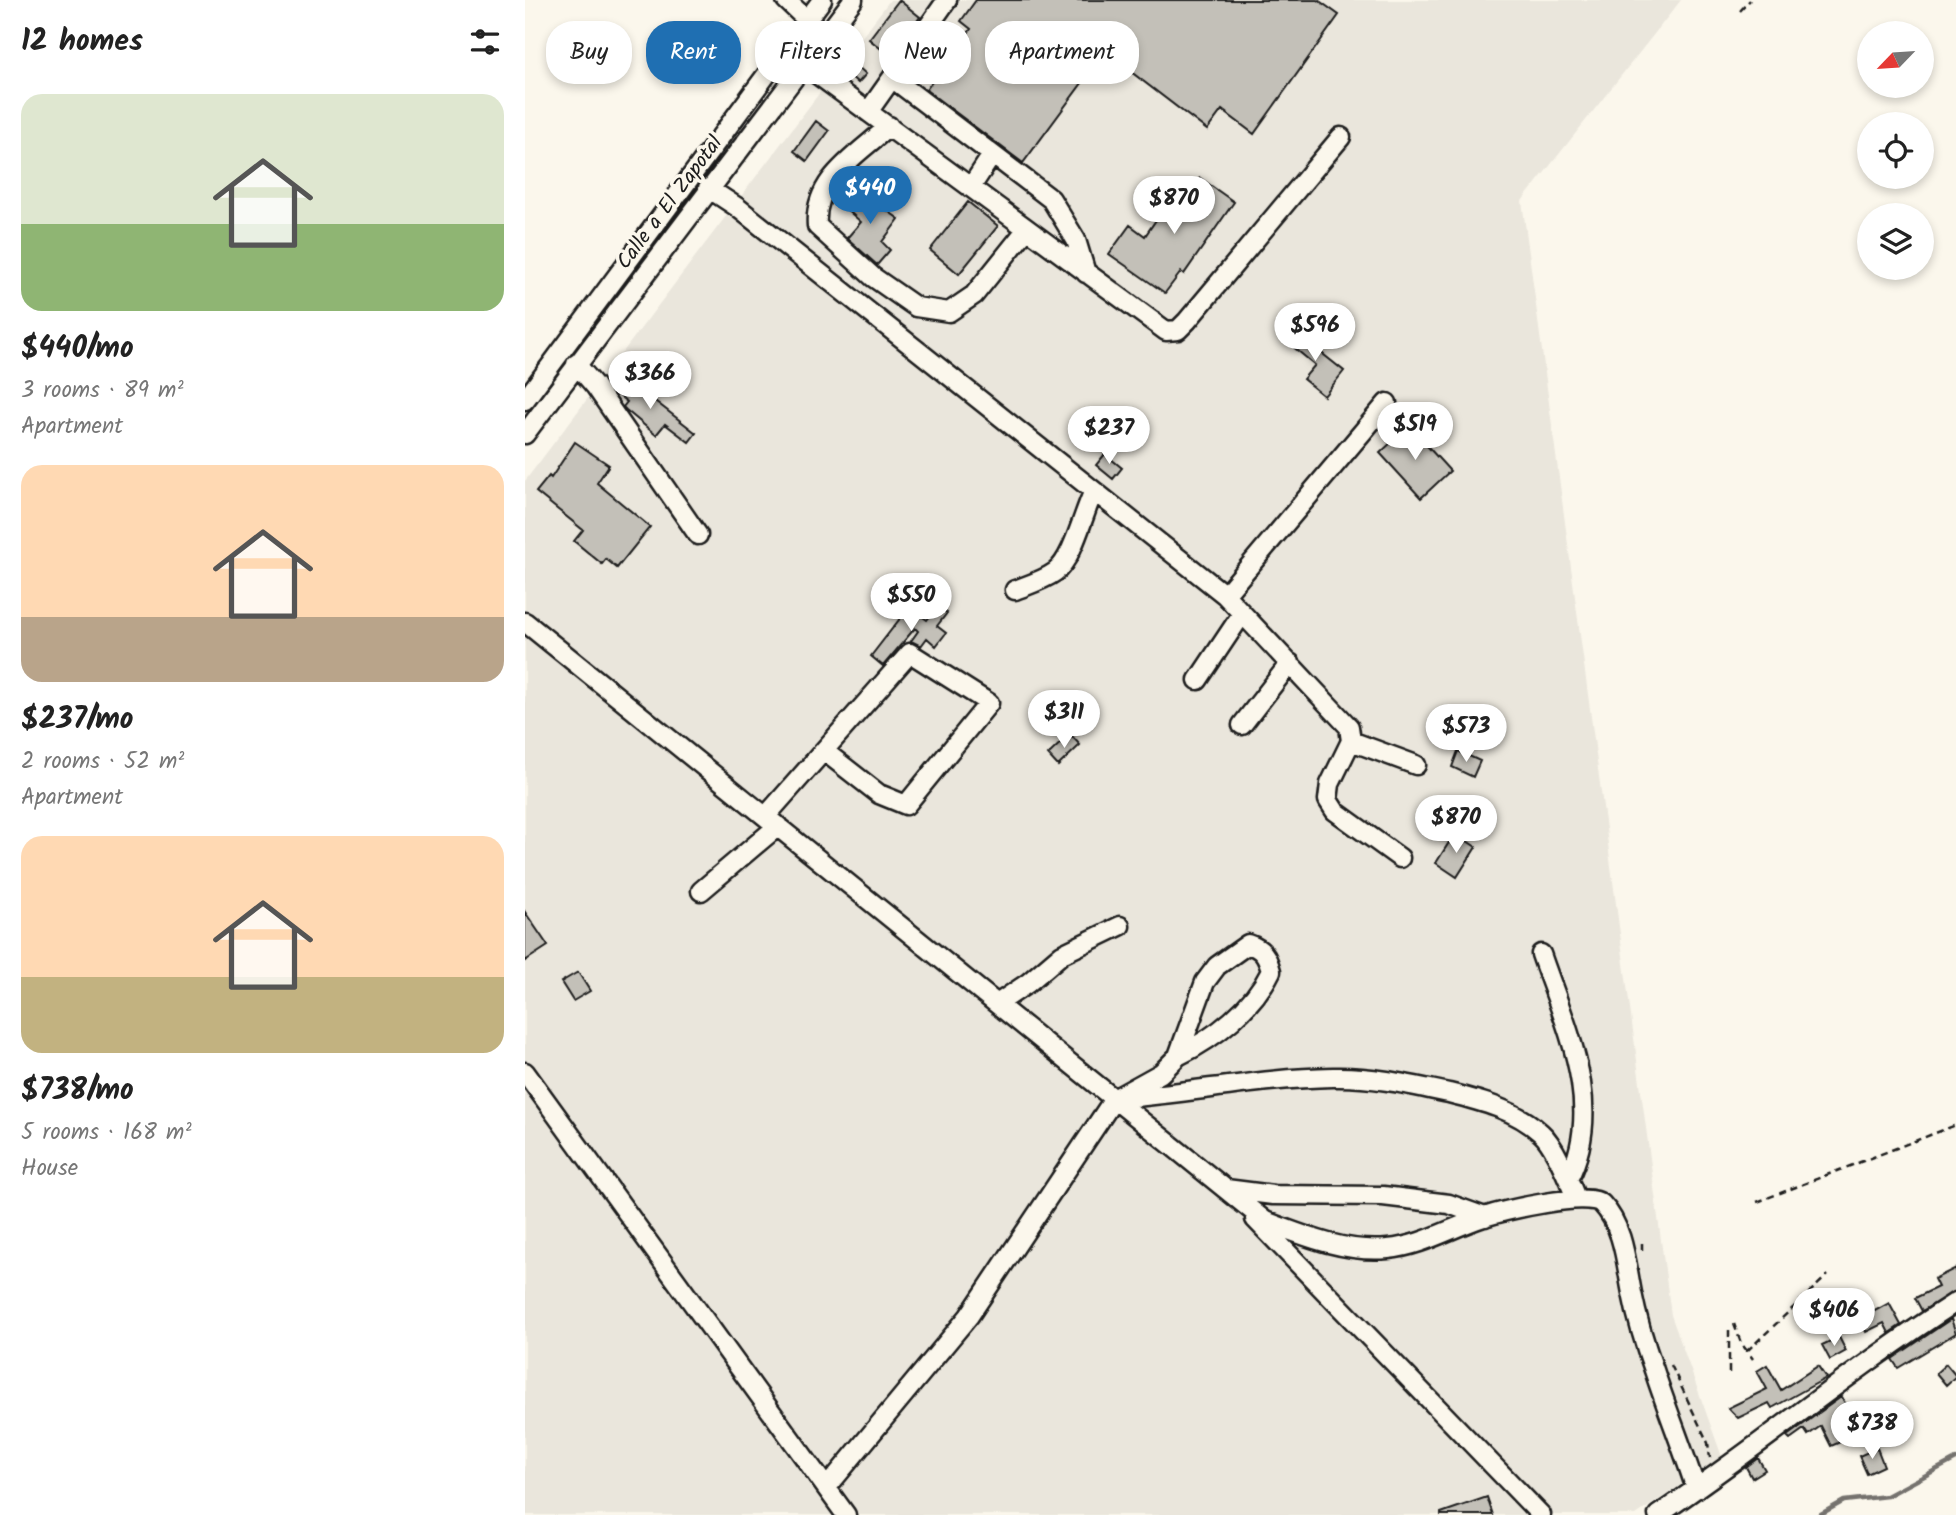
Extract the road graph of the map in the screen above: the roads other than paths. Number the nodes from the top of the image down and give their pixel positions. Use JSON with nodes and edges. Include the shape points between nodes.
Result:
{"nodes":[{"id":1,"x":786,"y":0,"type":"edge"},
{"id":2,"x":822,"y":0,"type":"edge"},
{"id":3,"x":853,"y":0,"type":"edge"},
{"id":4,"x":947,"y":0,"type":"edge"},
{"id":5,"x":807,"y":20,"type":"junction"},
{"id":6,"x":837,"y":21,"type":"edge"},
{"id":7,"x":932,"y":21,"type":"edge"},
{"id":8,"x":788,"y":84,"type":"edge"},
{"id":9,"x":830,"y":84,"type":"edge"},
{"id":10,"x":888,"y":84,"type":"edge"},
{"id":11,"x":900,"y":84,"type":"edge"},
{"id":12,"x":868,"y":112,"type":"junction"},
{"id":13,"x":889,"y":126,"type":"junction"},
{"id":14,"x":1341,"y":137,"type":"dead end"},
{"id":15,"x":992,"y":155,"type":"junction"},
{"id":16,"x":971,"y":187,"type":"junction"},
{"id":17,"x":708,"y":188,"type":"junction"},
{"id":18,"x":1027,"y":229,"type":"junction"},
{"id":19,"x":1086,"y":273,"type":"junction"},
{"id":20,"x":576,"y":364,"type":"junction"},
{"id":21,"x":525,"y":400,"type":"edge"},
{"id":22,"x":1387,"y":403,"type":"dead end"},
{"id":23,"x":525,"y":434,"type":"edge"},
{"id":24,"x":1093,"y":493,"type":"junction"},
{"id":25,"x":698,"y":536,"type":"dead end"},
{"id":26,"x":1015,"y":590,"type":"dead end"},
{"id":27,"x":1225,"y":595,"type":"junction"},
{"id":28,"x":525,"y":614,"type":"edge"},
{"id":29,"x":1242,"y":614,"type":"junction"},
{"id":30,"x":532,"y":627,"type":"edge"},
{"id":31,"x":1290,"y":663,"type":"junction"},
{"id":32,"x":1198,"y":680,"type":"dead end"},
{"id":33,"x":1242,"y":725,"type":"dead end"},
{"id":34,"x":1351,"y":741,"type":"junction"},
{"id":35,"x":824,"y":751,"type":"junction"},
{"id":36,"x":1416,"y":765,"type":"dead end"},
{"id":37,"x":772,"y":821,"type":"junction"},
{"id":38,"x":1400,"y":858,"type":"dead end"},
{"id":39,"x":701,"y":891,"type":"dead end"},
{"id":40,"x":1120,"y":926,"type":"dead end"},
{"id":41,"x":1541,"y":954,"type":"dead end"},
{"id":42,"x":997,"y":1004,"type":"junction"},
{"id":43,"x":1178,"y":1056,"type":"junction"},
{"id":44,"x":525,"y":1072,"type":"edge"},
{"id":45,"x":1114,"y":1098,"type":"junction"},
{"id":46,"x":1569,"y":1179,"type":"junction"},
{"id":47,"x":1226,"y":1189,"type":"junction"},
{"id":48,"x":1576,"y":1198,"type":"junction"},
{"id":49,"x":1485,"y":1217,"type":"junction"},
{"id":50,"x":1956,"y":1302,"type":"edge"},
{"id":51,"x":828,"y":1486,"type":"junction"},
{"id":52,"x":1696,"y":1489,"type":"junction"},
{"id":53,"x":846,"y":1515,"type":"edge"},
{"id":54,"x":1541,"y":1515,"type":"edge"},
{"id":55,"x":1658,"y":1515,"type":"edge"}],
"edges":[{"from":1,"to":5,"type":"street"},
{"from":2,"to":5,"type":"street","name":"Calle a El Zapotal"},
{"from":3,"to":6,"type":"street","name":"Calle a El Zapotal"},
{"from":4,"to":7,"type":"street"},
{"from":5,"to":21,"type":"street","name":"Calle a El Zapotal"},
{"from":8,"to":17,"type":"street","name":"Calle a El Zapotal"},
{"from":9,"to":12,"type":"street"},
{"from":10,"to":12,"type":"street"},
{"from":11,"to":15,"type":"street"},
{"from":12,"to":13,"type":"street"},
{"from":13,"to":16,"type":"street"},
{"from":13,"to":18,"type":"street","via":[[825,184],[816,210],[817,226],[873,277],[916,307],[949,312],[974,295]]},
{"from":14,"to":19,"type":"street","via":[[1178,330],[1166,331]]},
{"from":15,"to":16,"type":"street"},
{"from":15,"to":19,"type":"street","via":[[1051,199],[1076,240]]},
{"from":16,"to":18,"type":"street"},
{"from":17,"to":20,"type":"street","name":"Calle a El Zapotal"},
{"from":17,"to":24,"type":"street"},
{"from":18,"to":19,"type":"street"},
{"from":20,"to":23,"type":"street","name":"Calle a El Zapotal"},
{"from":20,"to":25,"type":"street"},
{"from":22,"to":27,"type":"street"},
{"from":24,"to":26,"type":"street","via":[[1071,552],[1057,571]]},
{"from":24,"to":27,"type":"street"},
{"from":27,"to":29,"type":"street"},
{"from":28,"to":30,"type":"street"},
{"from":29,"to":31,"type":"street"},
{"from":29,"to":32,"type":"street"},
{"from":30,"to":37,"type":"street"},
{"from":31,"to":33,"type":"street"},
{"from":31,"to":34,"type":"street","via":[[1349,727]]},
{"from":34,"to":36,"type":"street"},
{"from":34,"to":38,"type":"street","via":[[1330,784],[1328,800],[1335,811]]},
{"from":35,"to":35,"type":"street","via":[[910,653],[989,704],[907,805],[879,794]]},
{"from":35,"to":37,"type":"street"},
{"from":37,"to":39,"type":"street"},
{"from":37,"to":42,"type":"street"},
{"from":40,"to":42,"type":"street","via":[[1062,954]]},
{"from":41,"to":46,"type":"street","via":[[1577,1055],[1582,1095],[1584,1129]]},
{"from":42,"to":45,"type":"street"},
{"from":43,"to":43,"type":"street","via":[[1205,982],[1217,966],[1248,944],[1260,948],[1271,971],[1263,988],[1209,1037]]},
{"from":43,"to":45,"type":"street","via":[[1161,1073]]},
{"from":44,"to":51,"type":"street"},
{"from":45,"to":46,"type":"street","via":[[1335,1077],[1398,1082],[1502,1108],[1544,1135]]},
{"from":45,"to":47,"type":"street"},
{"from":45,"to":51,"type":"street","via":[[969,1316]]},
{"from":46,"to":48,"type":"street"},
{"from":47,"to":49,"type":"street","via":[[1449,1203]]},
{"from":47,"to":49,"type":"street","via":[[1265,1221],[1346,1246],[1388,1249]]},
{"from":47,"to":54,"type":"street"},
{"from":48,"to":49,"type":"street"},
{"from":48,"to":52,"type":"street","via":[[1601,1203],[1615,1224],[1654,1370]]},
{"from":50,"to":52,"type":"street"},
{"from":51,"to":53,"type":"street"},
{"from":52,"to":55,"type":"street"}]}
